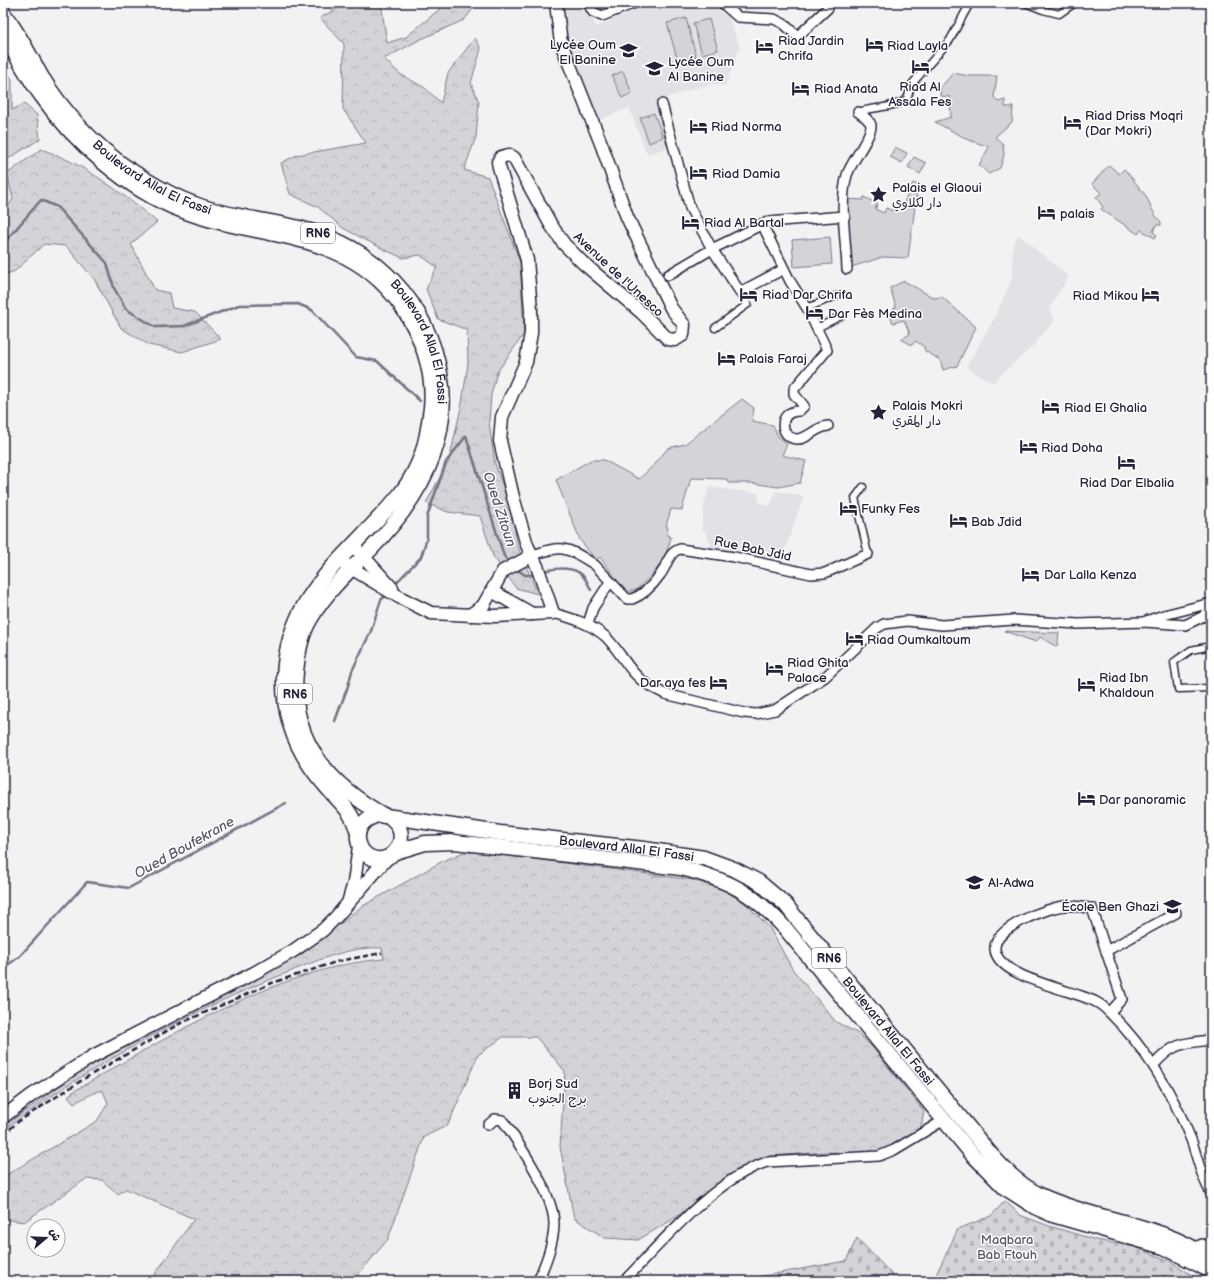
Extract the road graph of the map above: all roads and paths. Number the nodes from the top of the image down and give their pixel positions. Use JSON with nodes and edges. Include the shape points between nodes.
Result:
{"nodes":[{"id":1,"x":556,"y":3,"type":"edge"},
{"id":2,"x":588,"y":3,"type":"edge"},
{"id":3,"x":635,"y":3,"type":"edge"},
{"id":4,"x":722,"y":3,"type":"edge"},
{"id":5,"x":827,"y":3,"type":"edge"},
{"id":6,"x":970,"y":3,"type":"edge"},
{"id":7,"x":1026,"y":3,"type":"edge"},
{"id":8,"x":1075,"y":3,"type":"edge"},
{"id":9,"x":3,"y":13,"type":"edge"},
{"id":10,"x":3,"y":34,"type":"edge"},
{"id":11,"x":662,"y":104,"type":"dead end"},
{"id":12,"x":858,"y":112,"type":"joint"},
{"id":13,"x":845,"y":216,"type":"junction"},
{"id":14,"x":240,"y":221,"type":"junction"},
{"id":15,"x":762,"y":224,"type":"junction"},
{"id":16,"x":712,"y":250,"type":"junction"},
{"id":17,"x":364,"y":260,"type":"junction"},
{"id":18,"x":784,"y":269,"type":"junction"},
{"id":19,"x":847,"y":269,"type":"dead end"},
{"id":20,"x":664,"y":278,"type":"junction"},
{"id":21,"x":740,"y":292,"type":"junction"},
{"id":22,"x":836,"y":296,"type":"dead end"},
{"id":23,"x":807,"y":308,"type":"junction"},
{"id":24,"x":841,"y":316,"type":"dead end"},
{"id":25,"x":716,"y":328,"type":"dead end"},
{"id":26,"x":817,"y":328,"type":"junction"},
{"id":27,"x":828,"y":426,"type":"dead end"},
{"id":28,"x":863,"y":487,"type":"dead end"},
{"id":29,"x":353,"y":545,"type":"junction"},
{"id":30,"x":868,"y":554,"type":"joint"},
{"id":31,"x":362,"y":557,"type":"junction"},
{"id":32,"x":338,"y":560,"type":"junction"},
{"id":33,"x":530,"y":561,"type":"junction"},
{"id":34,"x":351,"y":569,"type":"junction"},
{"id":35,"x":610,"y":582,"type":"junction"},
{"id":36,"x":492,"y":591,"type":"junction"},
{"id":37,"x":401,"y":598,"type":"junction"},
{"id":38,"x":1211,"y":603,"type":"edge"},
{"id":39,"x":1183,"y":610,"type":"junction"},
{"id":40,"x":553,"y":613,"type":"junction"},
{"id":41,"x":532,"y":614,"type":"junction"},
{"id":42,"x":470,"y":615,"type":"junction"},
{"id":43,"x":1145,"y":622,"type":"junction"},
{"id":44,"x":1186,"y":623,"type":"junction"},
{"id":45,"x":588,"y":624,"type":"junction"},
{"id":46,"x":1211,"y":646,"type":"edge"},
{"id":47,"x":1211,"y":688,"type":"edge"},
{"id":48,"x":387,"y":817,"type":"junction"},
{"id":49,"x":358,"y":840,"type":"junction"},
{"id":50,"x":392,"y":854,"type":"junction"},
{"id":51,"x":347,"y":906,"type":"junction"},
{"id":52,"x":1176,"y":913,"type":"dead end"},
{"id":53,"x":1106,"y":951,"type":"junction"},
{"id":54,"x":1110,"y":1012,"type":"junction"},
{"id":55,"x":1211,"y":1040,"type":"edge"},
{"id":56,"x":1154,"y":1065,"type":"junction"},
{"id":57,"x":3,"y":1117,"type":"edge"},
{"id":58,"x":944,"y":1120,"type":"junction"},
{"id":59,"x":488,"y":1125,"type":"dead end"},
{"id":60,"x":1211,"y":1193,"type":"edge"},
{"id":61,"x":1211,"y":1246,"type":"edge"},
{"id":62,"x":1191,"y":1253,"type":"junction"},
{"id":63,"x":1211,"y":1259,"type":"edge"},
{"id":64,"x":1211,"y":1271,"type":"edge"},
{"id":65,"x":538,"y":1281,"type":"edge"},
{"id":66,"x":624,"y":1281,"type":"edge"}],
"edges":[{"from":1,"to":20,"type":"main road","name":"Avenue de l'Unesco","via":[[558,30],[564,54],[602,146],[631,227]]},
{"from":2,"to":3,"type":"street","via":[[593,12],[602,16]]},
{"from":4,"to":5,"type":"street","via":[[738,17],[774,19],[800,36],[828,8]]},
{"from":6,"to":12,"type":"street","via":[[950,40],[912,84],[907,99],[901,103],[867,108]]},
{"from":7,"to":8,"type":"street","via":[[1059,14]]},
{"from":9,"to":14,"type":"main road","name":"Boulevard Allal El Fassi","number":"RN6","via":[[21,37],[58,100],[76,123],[110,155],[145,179],[183,200]]},
{"from":10,"to":14,"type":"main road","name":"Boulevard Allal El Fassi","number":"RN6","via":[[42,96],[63,123],[100,160],[125,179],[180,210]]},
{"from":11,"to":16,"type":"street","via":[[690,208]]},
{"from":12,"to":13,"type":"street","via":[[871,126],[848,172],[843,190]]},
{"from":13,"to":15,"type":"street"},
{"from":13,"to":19,"type":"street"},
{"from":14,"to":17,"type":"main road","name":"Boulevard Allal El Fassi","number":"RN6","via":[[325,235],[342,242]]},
{"from":15,"to":16,"type":"street"},
{"from":15,"to":18,"type":"street"},
{"from":16,"to":20,"type":"street"},
{"from":16,"to":21,"type":"street"},
{"from":17,"to":29,"type":"main road","name":"Boulevard Allal El Fassi","number":"RN6","via":[[400,303],[414,326],[424,350],[432,397],[424,451],[414,473],[398,498]]},
{"from":17,"to":31,"type":"main road","name":"Boulevard Allal El Fassi","number":"RN6","via":[[395,282],[423,321],[438,362],[443,408],[439,439],[430,466],[411,502]]},
{"from":18,"to":21,"type":"street"},
{"from":18,"to":23,"type":"street"},
{"from":20,"to":33,"type":"main road","name":"Avenue de l'Unesco","via":[[672,308],[684,325],[683,335],[678,340],[668,339],[573,253],[554,229],[514,158],[506,155],[500,159],[499,167],[527,260],[531,333],[526,362],[502,417],[500,441]]},
{"from":21,"to":25,"type":"street","via":[[748,304]]},
{"from":22,"to":23,"type":"street"},
{"from":23,"to":26,"type":"street"},
{"from":24,"to":26,"type":"street"},
{"from":26,"to":27,"type":"street","via":[[827,350],[794,389],[794,394],[803,402],[803,408],[786,414],[783,424],[789,436],[794,439]]},
{"from":28,"to":30,"type":"street","name":"Rue Bab Jdid","via":[[855,498]]},
{"from":29,"to":31,"type":"main road"},
{"from":29,"to":32,"type":"main road","name":"Boulevard Allal El Fassi","number":"RN6"},
{"from":30,"to":35,"type":"street","name":"Rue Bab Jdid","via":[[825,573],[811,574],[734,557],[680,549],[673,552],[661,574],[636,598],[627,598]]},
{"from":31,"to":34,"type":"main road","name":"Boulevard Allal El Fassi","number":"RN6"},
{"from":31,"to":37,"type":"main road"},
{"from":32,"to":34,"type":"main road"},
{"from":32,"to":49,"type":"main road","name":"Boulevard Allal El Fassi","number":"RN6","via":[[309,597],[298,616],[289,639],[284,694],[290,728],[303,755],[326,787],[350,812]]},
{"from":33,"to":35,"type":"street","name":"Rue Bab Jdid","via":[[550,548],[576,552],[593,564]]},
{"from":33,"to":36,"type":"main road","name":"Rue Bab Jdid","via":[[503,571]]},
{"from":33,"to":40,"type":"main road","name":"Avenue de l'Unesco","via":[[543,582]]},
{"from":34,"to":37,"type":"main road"},
{"from":34,"to":48,"type":"main road","name":"Boulevard Allal El Fassi","number":"RN6","via":[[324,600],[304,631],[297,657],[295,693],[301,725],[312,751],[334,780],[350,795]]},
{"from":35,"to":45,"type":"street","via":[[593,608]]},
{"from":36,"to":41,"type":"main road"},
{"from":36,"to":42,"type":"main road","name":"Rue Bab Jdid","via":[[483,606]]},
{"from":37,"to":42,"type":"main road","via":[[431,613]]},
{"from":38,"to":39,"type":"street"},
{"from":38,"to":44,"type":"street","via":[[1204,616]]},
{"from":39,"to":43,"type":"street"},
{"from":39,"to":44,"type":"street","via":[[1178,616]]},
{"from":39,"to":44,"type":"street","via":[[1193,614]]},
{"from":40,"to":41,"type":"main road"},
{"from":40,"to":45,"type":"street"},
{"from":41,"to":42,"type":"main road"},
{"from":43,"to":44,"type":"street"},
{"from":43,"to":45,"type":"street","via":[[1078,624],[1014,620],[956,625],[891,622],[877,628],[825,677],[775,710],[756,714],[665,694],[654,689],[634,673],[606,638]]},
{"from":46,"to":47,"type":"street","via":[[1191,650],[1174,662],[1178,689]]},
{"from":48,"to":49,"type":"main road","number":"RN6","via":[[373,816],[367,819],[363,823]]},
{"from":48,"to":50,"type":"main road","number":"RN6","via":[[399,828],[401,834],[401,840]]},
{"from":48,"to":62,"type":"main road","name":"Boulevard Allal El Fassi","number":"RN6","via":[[685,854],[720,863],[746,875],[771,892],[797,919],[997,1162],[1011,1175],[1041,1196],[1142,1226]]},
{"from":49,"to":50,"type":"main road","number":"RN6","via":[[367,855],[372,858],[384,858]]},
{"from":49,"to":51,"type":"main road","via":[[354,884]]},
{"from":50,"to":51,"type":"main road"},
{"from":50,"to":58,"type":"main road","name":"Boulevard Allal El Fassi","number":"RN6","via":[[425,843],[455,842],[681,868],[730,883],[752,896],[785,928]]},
{"from":51,"to":57,"type":"main road","via":[[323,930],[294,950],[93,1056]]},
{"from":52,"to":53,"type":"street"},
{"from":53,"to":54,"type":"street","via":[[1122,999]]},
{"from":53,"to":54,"type":"street","via":[[1092,908],[1065,906],[1031,916],[1009,927],[995,944],[998,958],[1008,968],[1027,978],[1095,1001]]},
{"from":54,"to":56,"type":"street"},
{"from":55,"to":56,"type":"street","via":[[1174,1047],[1165,1052]]},
{"from":56,"to":60,"type":"street","via":[[1179,1112],[1204,1181]]},
{"from":58,"to":62,"type":"main road","name":"Boulevard Allal El Fassi","number":"RN6","via":[[1004,1187],[1035,1208]]},
{"from":58,"to":66,"type":"street","via":[[894,1150],[878,1156],[767,1162],[751,1167],[687,1217]]},
{"from":59,"to":65,"type":"street","via":[[499,1119],[506,1125],[531,1164],[553,1212],[554,1234]]},
{"from":61,"to":62,"type":"street","via":[[1202,1244]]},
{"from":62,"to":63,"type":"main road","name":"Boulevard Allal El Fassi","number":"RN6"},
{"from":62,"to":64,"type":"main road","name":"Boulevard Allal El Fassi","number":"RN6"}]}
